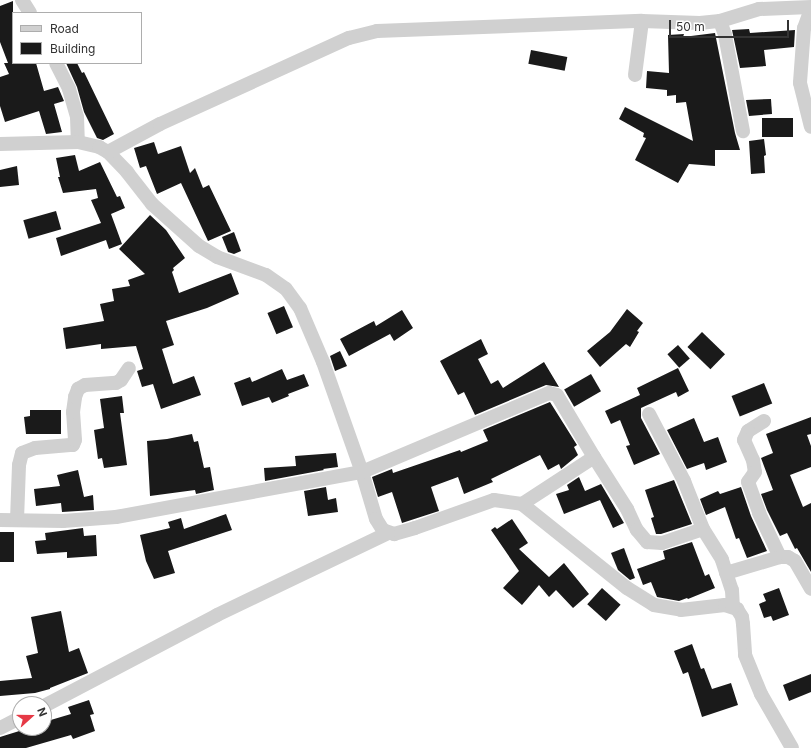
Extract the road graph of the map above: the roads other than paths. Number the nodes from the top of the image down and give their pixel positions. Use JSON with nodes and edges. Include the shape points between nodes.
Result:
{"nodes":[{"id":1,"x":22,"y":0,"type":"edge"},
{"id":2,"x":811,"y":8,"type":"edge"},
{"id":3,"x":29,"y":12,"type":"edge"},
{"id":4,"x":642,"y":21,"type":"junction"},
{"id":5,"x":720,"y":21,"type":"junction"},
{"id":6,"x":56,"y":64,"type":"edge"},
{"id":7,"x":635,"y":75,"type":"dead end"},
{"id":8,"x":811,"y":127,"type":"edge"},
{"id":9,"x":742,"y":131,"type":"dead end"},
{"id":10,"x":78,"y":142,"type":"junction"},
{"id":11,"x":0,"y":144,"type":"edge"},
{"id":12,"x":108,"y":152,"type":"junction"},
{"id":13,"x":129,"y":368,"type":"dead end"},
{"id":14,"x":649,"y":414,"type":"dead end"},
{"id":15,"x":764,"y":421,"type":"dead end"},
{"id":16,"x":594,"y":457,"type":"junction"},
{"id":17,"x":362,"y":472,"type":"junction"},
{"id":18,"x":522,"y":504,"type":"junction"},
{"id":19,"x":0,"y":520,"type":"edge"},
{"id":20,"x":17,"y":520,"type":"junction"},
{"id":21,"x":704,"y":529,"type":"junction"},
{"id":22,"x":388,"y":533,"type":"junction"},
{"id":23,"x":780,"y":557,"type":"junction"},
{"id":24,"x":726,"y":573,"type":"junction"},
{"id":25,"x":811,"y":589,"type":"edge"},
{"id":26,"x":732,"y":607,"type":"junction"},
{"id":27,"x":52,"y":702,"type":"edge"},
{"id":28,"x":12,"y":722,"type":"edge"},
{"id":29,"x":0,"y":728,"type":"edge"},
{"id":30,"x":792,"y":748,"type":"edge"}],
"edges":[{"from":1,"to":3,"type":"street"},
{"from":2,"to":5,"type":"street","via":[[759,9]]},
{"from":2,"to":8,"type":"street","via":[[804,28],[800,83]]},
{"from":4,"to":5,"type":"street"},
{"from":4,"to":7,"type":"street"},
{"from":4,"to":12,"type":"street","via":[[376,31],[349,38],[160,124]]},
{"from":5,"to":9,"type":"street","via":[[725,35]]},
{"from":6,"to":10,"type":"street","via":[[69,89],[77,117]]},
{"from":10,"to":11,"type":"street"},
{"from":10,"to":12,"type":"street","via":[[94,145]]},
{"from":12,"to":17,"type":"street","via":[[152,204],[199,246],[217,257],[266,275],[286,288],[300,308],[323,362]]},
{"from":13,"to":20,"type":"street","via":[[116,383],[86,385],[78,389],[73,412],[73,445],[35,448],[22,453],[19,465]]},
{"from":14,"to":21,"type":"street","via":[[684,481]]},
{"from":15,"to":23,"type":"street","via":[[748,430],[744,440],[753,460],[755,472],[748,482],[759,513]]},
{"from":16,"to":17,"type":"street","via":[[557,395],[549,393]]},
{"from":16,"to":18,"type":"street"},
{"from":16,"to":21,"type":"street","via":[[627,508],[637,530],[647,542],[662,543]]},
{"from":17,"to":20,"type":"street","via":[[116,517],[63,521]]},
{"from":17,"to":22,"type":"street","via":[[379,526]]},
{"from":18,"to":22,"type":"street","via":[[494,500],[415,528]]},
{"from":18,"to":26,"type":"street","via":[[627,588],[654,605],[681,610],[713,606]]},
{"from":19,"to":20,"type":"street"},
{"from":21,"to":24,"type":"street","via":[[722,560]]},
{"from":22,"to":27,"type":"street","via":[[217,615]]},
{"from":23,"to":24,"type":"street"},
{"from":23,"to":25,"type":"street","via":[[788,557],[795,561]]},
{"from":24,"to":26,"type":"street","via":[[732,590]]},
{"from":26,"to":30,"type":"street","via":[[742,617],[745,655],[761,694]]},
{"from":28,"to":29,"type":"street"}]}
